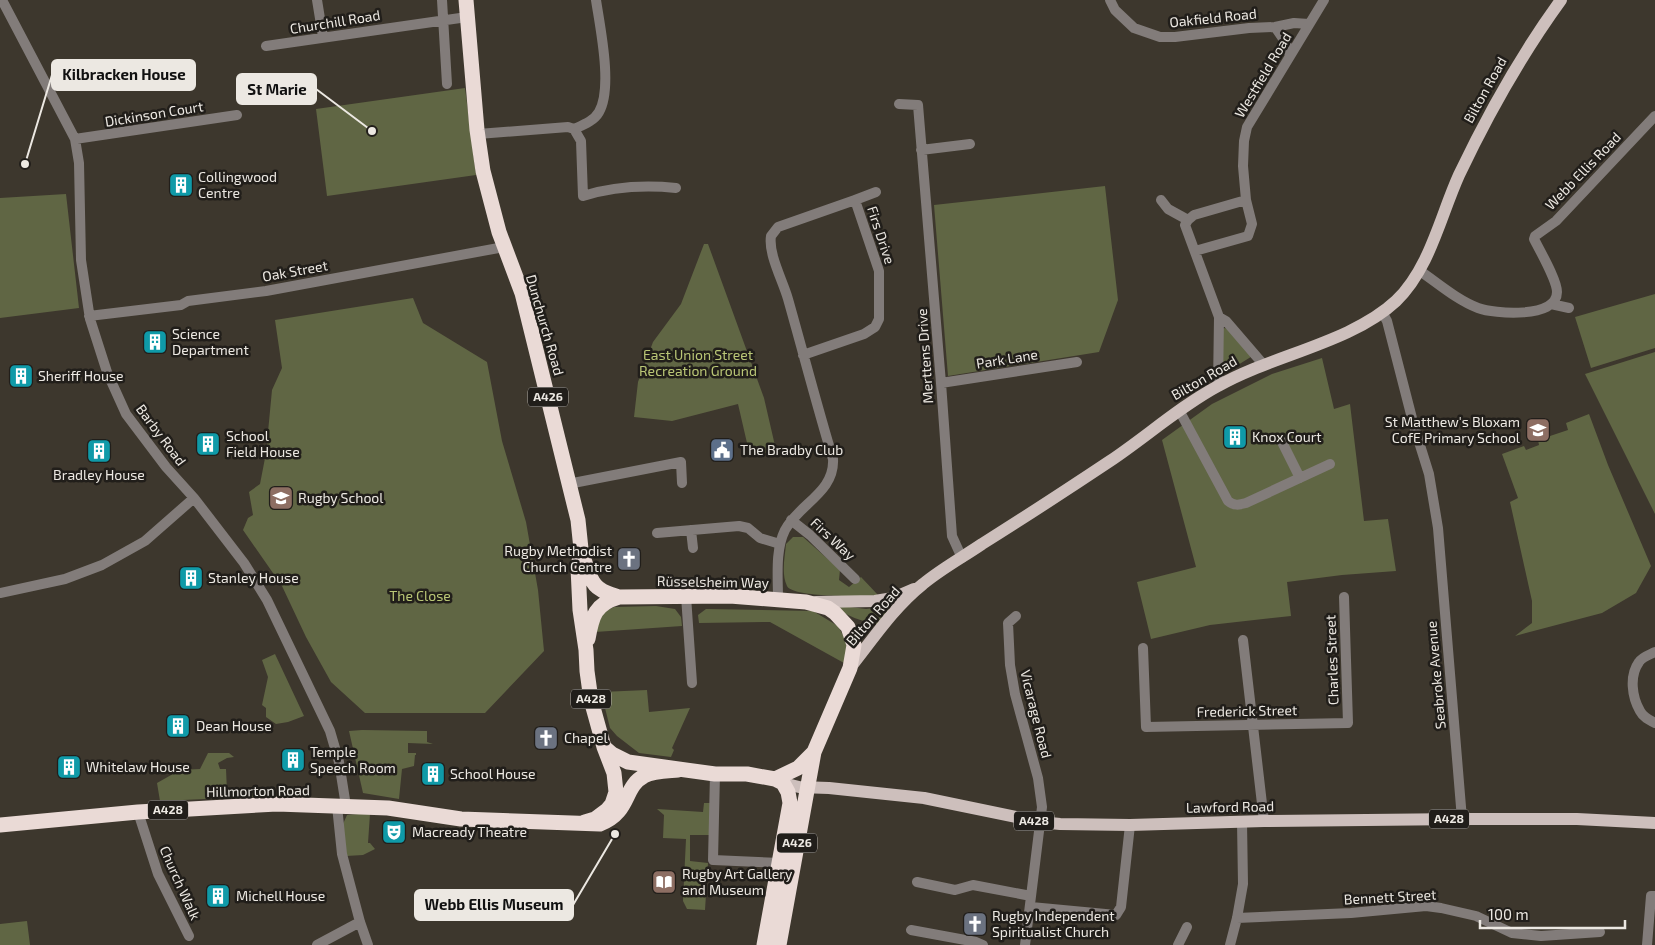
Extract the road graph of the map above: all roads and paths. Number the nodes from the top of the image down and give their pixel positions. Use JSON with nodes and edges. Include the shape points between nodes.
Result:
{"nodes":[{"id":1,"x":2,"y":0,"type":"edge"},
{"id":2,"x":317,"y":0,"type":"edge"},
{"id":3,"x":442,"y":0,"type":"edge"},
{"id":4,"x":466,"y":0,"type":"edge"},
{"id":5,"x":596,"y":0,"type":"edge"},
{"id":6,"x":1110,"y":0,"type":"edge"},
{"id":7,"x":1324,"y":0,"type":"edge"},
{"id":8,"x":1561,"y":0,"type":"edge"},
{"id":9,"x":467,"y":17,"type":"junction"},
{"id":10,"x":443,"y":20,"type":"junction"},
{"id":11,"x":1309,"y":24,"type":"junction"},
{"id":12,"x":1274,"y":27,"type":"junction"},
{"id":13,"x":322,"y":37,"type":"junction"},
{"id":14,"x":266,"y":46,"type":"dead end"},
{"id":15,"x":1290,"y":56,"type":"junction"},
{"id":16,"x":447,"y":84,"type":"dead end"},
{"id":17,"x":900,"y":104,"type":"dead end"},
{"id":18,"x":237,"y":115,"type":"dead end"},
{"id":19,"x":1655,"y":116,"type":"edge"},
{"id":20,"x":574,"y":129,"type":"junction"},
{"id":21,"x":478,"y":134,"type":"junction"},
{"id":22,"x":75,"y":139,"type":"junction"},
{"id":23,"x":970,"y":144,"type":"dead end"},
{"id":24,"x":921,"y":150,"type":"junction"},
{"id":25,"x":676,"y":188,"type":"dead end"},
{"id":26,"x":876,"y":192,"type":"dead end"},
{"id":27,"x":855,"y":200,"type":"junction"},
{"id":28,"x":1160,"y":200,"type":"dead end"},
{"id":29,"x":1246,"y":200,"type":"junction"},
{"id":30,"x":1188,"y":220,"type":"junction"},
{"id":31,"x":504,"y":247,"type":"junction"},
{"id":32,"x":1195,"y":251,"type":"junction"},
{"id":33,"x":1420,"y":271,"type":"junction"},
{"id":34,"x":1551,"y":304,"type":"junction"},
{"id":35,"x":1569,"y":308,"type":"dead end"},
{"id":36,"x":1382,"y":312,"type":"junction"},
{"id":37,"x":89,"y":316,"type":"junction"},
{"id":38,"x":1219,"y":317,"type":"junction"},
{"id":39,"x":803,"y":355,"type":"junction"},
{"id":40,"x":1077,"y":362,"type":"dead end"},
{"id":41,"x":1263,"y":364,"type":"junction"},
{"id":42,"x":941,"y":383,"type":"junction"},
{"id":43,"x":1218,"y":386,"type":"junction"},
{"id":44,"x":1179,"y":410,"type":"junction"},
{"id":45,"x":1282,"y":440,"type":"dead end"},
{"id":46,"x":1330,"y":464,"type":"dead end"},
{"id":47,"x":1300,"y":478,"type":"junction"},
{"id":48,"x":682,"y":483,"type":"dead end"},
{"id":49,"x":568,"y":484,"type":"junction"},
{"id":50,"x":194,"y":498,"type":"junction"},
{"id":51,"x":791,"y":520,"type":"junction"},
{"id":52,"x":691,"y":530,"type":"junction"},
{"id":53,"x":657,"y":533,"type":"dead end"},
{"id":54,"x":780,"y":544,"type":"junction"},
{"id":55,"x":693,"y":548,"type":"dead end"},
{"id":56,"x":580,"y":549,"type":"junction"},
{"id":57,"x":962,"y":558,"type":"junction"},
{"id":58,"x":855,"y":579,"type":"dead end"},
{"id":59,"x":923,"y":584,"type":"junction"},
{"id":60,"x":0,"y":593,"type":"edge"},
{"id":61,"x":686,"y":596,"type":"junction"},
{"id":62,"x":619,"y":597,"type":"junction"},
{"id":63,"x":1344,"y":598,"type":"dead end"},
{"id":64,"x":778,"y":599,"type":"junction"},
{"id":65,"x":806,"y":602,"type":"junction"},
{"id":66,"x":1016,"y":616,"type":"dead end"},
{"id":67,"x":1243,"y":640,"type":"dead end"},
{"id":68,"x":1143,"y":648,"type":"dead end"},
{"id":69,"x":586,"y":650,"type":"junction"},
{"id":70,"x":1655,"y":652,"type":"edge"},
{"id":71,"x":850,"y":668,"type":"junction"},
{"id":72,"x":692,"y":684,"type":"dead end"},
{"id":73,"x":1348,"y":723,"type":"joint"},
{"id":74,"x":1655,"y":723,"type":"edge"},
{"id":75,"x":1253,"y":724,"type":"junction"},
{"id":76,"x":604,"y":747,"type":"junction"},
{"id":77,"x":814,"y":752,"type":"junction"},
{"id":78,"x":678,"y":770,"type":"junction"},
{"id":79,"x":715,"y":774,"type":"junction"},
{"id":80,"x":779,"y":781,"type":"junction"},
{"id":81,"x":808,"y":788,"type":"junction"},
{"id":82,"x":342,"y":806,"type":"junction"},
{"id":83,"x":138,"y":812,"type":"junction"},
{"id":84,"x":1462,"y":819,"type":"junction"},
{"id":85,"x":1264,"y":821,"type":"junction"},
{"id":86,"x":585,"y":822,"type":"junction"},
{"id":87,"x":1040,"y":822,"type":"junction"},
{"id":88,"x":1242,"y":822,"type":"junction"},
{"id":89,"x":1655,"y":823,"type":"edge"},
{"id":90,"x":0,"y":825,"type":"edge"},
{"id":91,"x":1130,"y":825,"type":"junction"},
{"id":92,"x":780,"y":863,"type":"junction"},
{"id":93,"x":917,"y":882,"type":"dead end"},
{"id":94,"x":1031,"y":896,"type":"junction"},
{"id":95,"x":1655,"y":896,"type":"edge"},
{"id":96,"x":1031,"y":907,"type":"junction"},
{"id":97,"x":1237,"y":918,"type":"junction"},
{"id":98,"x":360,"y":922,"type":"junction"},
{"id":99,"x":1187,"y":927,"type":"dead end"},
{"id":100,"x":911,"y":930,"type":"dead end"},
{"id":101,"x":1600,"y":932,"type":"dead end"},
{"id":102,"x":189,"y":936,"type":"dead end"},
{"id":103,"x":1559,"y":940,"type":"edge"},
{"id":104,"x":317,"y":945,"type":"edge"},
{"id":105,"x":368,"y":945,"type":"edge"},
{"id":106,"x":764,"y":945,"type":"edge"},
{"id":107,"x":779,"y":945,"type":"edge"},
{"id":108,"x":788,"y":945,"type":"edge"},
{"id":109,"x":983,"y":945,"type":"edge"},
{"id":110,"x":1025,"y":945,"type":"edge"},
{"id":111,"x":1178,"y":945,"type":"edge"},
{"id":112,"x":1230,"y":945,"type":"edge"},
{"id":113,"x":1647,"y":945,"type":"edge"}],
"edges":[{"from":1,"to":22,"type":"street","name":"Barby Road"},
{"from":2,"to":13,"type":"street"},
{"from":3,"to":10,"type":"street"},
{"from":4,"to":9,"type":"highway","name":"Dunchurch Road","number":"A426"},
{"from":5,"to":20,"type":"street","via":[[606,74],[602,101],[595,117]]},
{"from":6,"to":12,"type":"street","name":"Oakfield Road","via":[[1115,10],[1134,28],[1160,37]]},
{"from":7,"to":11,"type":"street","name":"Westfield Road"},
{"from":8,"to":33,"type":"main road","name":"Bilton Road","via":[[1495,102],[1458,177]]},
{"from":9,"to":10,"type":"street","name":"Churchill Road"},
{"from":9,"to":21,"type":"highway","name":"Dunchurch Road","number":"A426"},
{"from":10,"to":13,"type":"street","name":"Churchill Road"},
{"from":10,"to":16,"type":"street"},
{"from":11,"to":12,"type":"street","name":"Oakfield Road"},
{"from":11,"to":15,"type":"street","name":"Westfield Road"},
{"from":12,"to":15,"type":"street","via":[[1286,43]]},
{"from":13,"to":14,"type":"street","name":"Churchill Road"},
{"from":15,"to":29,"type":"street","name":"Westfield Road","via":[[1247,127],[1243,166]]},
{"from":17,"to":24,"type":"street","name":"Merttens Drive","via":[[918,105]]},
{"from":18,"to":22,"type":"street","name":"Dickinson Court"},
{"from":19,"to":34,"type":"street","name":"Webb Ellis Road","via":[[1556,221],[1535,236],[1555,283],[1557,292]]},
{"from":20,"to":21,"type":"street"},
{"from":20,"to":25,"type":"street","via":[[582,142],[583,196],[655,186]]},
{"from":21,"to":31,"type":"highway","name":"Dunchurch Road","number":"A426","via":[[483,171]]},
{"from":22,"to":37,"type":"street","name":"Barby Road","via":[[80,180],[81,260]]},
{"from":23,"to":24,"type":"street"},
{"from":24,"to":42,"type":"street","name":"Merttens Drive"},
{"from":26,"to":27,"type":"street"},
{"from":27,"to":39,"type":"street","name":"Firs Drive","via":[[879,271],[879,319],[875,327],[864,334]]},
{"from":27,"to":39,"type":"street","name":"Firs Drive","via":[[778,227],[771,236],[773,254]]},
{"from":28,"to":30,"type":"street","via":[[1168,209]]},
{"from":29,"to":30,"type":"street","via":[[1194,215]]},
{"from":29,"to":32,"type":"street","name":"Westfield Road","via":[[1252,224],[1248,236]]},
{"from":30,"to":32,"type":"street","via":[[1186,225]]},
{"from":31,"to":37,"type":"street","name":"Oak Street","via":[[266,291]]},
{"from":31,"to":49,"type":"highway","name":"Dunchurch Road","number":"A426","via":[[524,302]]},
{"from":32,"to":38,"type":"street"},
{"from":33,"to":34,"type":"street","via":[[1480,309],[1537,311]]},
{"from":33,"to":36,"type":"main road","name":"Bilton Road","via":[[1407,290]]},
{"from":34,"to":35,"type":"street"},
{"from":36,"to":41,"type":"main road","name":"Bilton Road","via":[[1329,340]]},
{"from":36,"to":84,"type":"street","name":"Seabroke Avenue","via":[[1387,320],[1429,474],[1438,528]]},
{"from":37,"to":50,"type":"street","name":"Barby Road","via":[[107,372],[126,414]]},
{"from":38,"to":41,"type":"street"},
{"from":38,"to":43,"type":"street"},
{"from":39,"to":51,"type":"street","name":"Firs Drive","via":[[834,469],[827,484]]},
{"from":40,"to":42,"type":"street","name":"Park Lane"},
{"from":41,"to":43,"type":"main road","name":"Bilton Road"},
{"from":42,"to":57,"type":"street","name":"Merttens Drive","via":[[952,536]]},
{"from":43,"to":44,"type":"main road","name":"Bilton Road"},
{"from":44,"to":47,"type":"street","via":[[1232,505],[1246,503]]},
{"from":44,"to":57,"type":"main road","name":"Bilton Road","via":[[1113,459]]},
{"from":45,"to":47,"type":"street"},
{"from":46,"to":47,"type":"street"},
{"from":48,"to":49,"type":"street","via":[[680,462]]},
{"from":49,"to":56,"type":"highway","name":"Dunchurch Road","number":"A426","via":[[578,520]]},
{"from":50,"to":60,"type":"street","via":[[145,542],[102,565],[65,579]]},
{"from":50,"to":82,"type":"street","name":"Barby Road","via":[[244,563],[271,609],[330,732],[342,774]]},
{"from":51,"to":54,"type":"street","name":"Firs Drive"},
{"from":51,"to":58,"type":"street","name":"Firs Way"},
{"from":52,"to":53,"type":"street"},
{"from":52,"to":54,"type":"street","via":[[739,526],[748,528],[760,538]]},
{"from":52,"to":55,"type":"street"},
{"from":54,"to":64,"type":"street","name":"Firs Drive"},
{"from":56,"to":62,"type":"highway","name":"Rüsselsheim Way","number":"A426","via":[[596,586]]},
{"from":56,"to":69,"type":"highway","name":"Dunchurch Road","number":"A426","via":[[578,592]]},
{"from":57,"to":59,"type":"main road","name":"Bilton Road"},
{"from":59,"to":65,"type":"main road","name":"Rüsselsheim Way","via":[[893,598],[875,602]]},
{"from":59,"to":71,"type":"main road","name":"Bilton Road","via":[[889,618]]},
{"from":61,"to":62,"type":"highway","name":"Rüsselsheim Way","number":"A428"},
{"from":61,"to":64,"type":"highway","name":"Rüsselsheim Way","number":"A428"},
{"from":61,"to":72,"type":"street"},
{"from":62,"to":69,"type":"highway","name":"Rüsselsheim Way","number":"A428","via":[[607,601],[592,618]]},
{"from":63,"to":73,"type":"street","name":"Charles Street"},
{"from":64,"to":65,"type":"highway","name":"Rüsselsheim Way","number":"A428"},
{"from":65,"to":71,"type":"highway","name":"Rüsselsheim Way","number":"A428","via":[[828,608],[845,623],[854,644]]},
{"from":66,"to":87,"type":"street","name":"Vicarage Road","via":[[1008,623],[1010,665],[1038,778],[1042,807]]},
{"from":67,"to":75,"type":"street"},
{"from":68,"to":75,"type":"street","name":"Frederick Street","via":[[1146,727]]},
{"from":69,"to":76,"type":"highway","name":"Dunchurch Road","number":"A428","via":[[591,700]]},
{"from":70,"to":74,"type":"street","via":[[1639,661],[1632,689],[1640,711]]},
{"from":71,"to":77,"type":"highway","name":"Bilton Road","number":"A428"},
{"from":73,"to":75,"type":"street","name":"Frederick Street"},
{"from":75,"to":85,"type":"street"},
{"from":76,"to":78,"type":"highway","via":[[628,762]]},
{"from":76,"to":86,"type":"highway","number":"A428","via":[[614,773],[616,792],[607,810],[595,820]]},
{"from":77,"to":80,"type":"highway","name":"Bilton Road","number":"A428"},
{"from":77,"to":81,"type":"highway","name":"Bilton Road","number":"A426"},
{"from":78,"to":79,"type":"highway","number":"A428"},
{"from":78,"to":86,"type":"highway","number":"A428","via":[[646,775],[633,786],[612,818],[600,824]]},
{"from":79,"to":80,"type":"highway","number":"A428","via":[[747,774]]},
{"from":79,"to":92,"type":"street","via":[[713,860]]},
{"from":80,"to":81,"type":"main road","number":"A428"},
{"from":80,"to":92,"type":"highway","number":"A426","via":[[788,792],[790,803]]},
{"from":81,"to":87,"type":"main road","name":"Lawford Road","number":"A428","via":[[924,798]]},
{"from":81,"to":107,"type":"highway","number":"A426"},
{"from":82,"to":83,"type":"highway","name":"Hillmorton Road","number":"A428","via":[[277,804]]},
{"from":82,"to":86,"type":"highway","number":"A428","via":[[388,808],[461,819]]},
{"from":82,"to":98,"type":"street","name":"Barby Road","via":[[342,854]]},
{"from":83,"to":90,"type":"highway","name":"Hillmorton Road","number":"A428"},
{"from":83,"to":102,"type":"street","name":"Church Walk","via":[[158,874]]},
{"from":84,"to":85,"type":"main road","name":"Lawford Road","number":"A428"},
{"from":84,"to":89,"type":"main road","name":"Lawford Road","number":"A428"},
{"from":85,"to":88,"type":"main road","name":"Lawford Road","number":"A428"},
{"from":87,"to":91,"type":"main road","name":"Lawford Road","number":"A428"},
{"from":87,"to":94,"type":"street"},
{"from":88,"to":91,"type":"main road","name":"Lawford Road","number":"A428"},
{"from":88,"to":97,"type":"street","via":[[1243,884]]},
{"from":91,"to":96,"type":"street","via":[[1121,907],[1116,915]]},
{"from":92,"to":106,"type":"highway","number":"A426"},
{"from":93,"to":94,"type":"street","via":[[955,890],[973,885]]},
{"from":94,"to":96,"type":"street"},
{"from":95,"to":113,"type":"street","via":[[1650,896]]},
{"from":96,"to":110,"type":"street"},
{"from":97,"to":103,"type":"street","name":"Bennett Street","via":[[1426,906],[1476,916],[1512,933]]},
{"from":97,"to":112,"type":"street"},
{"from":98,"to":104,"type":"street"},
{"from":98,"to":105,"type":"street","name":"Barby Road"},
{"from":99,"to":111,"type":"street"},
{"from":100,"to":109,"type":"street"},
{"from":101,"to":103,"type":"street","name":"Bennett Street"},
{"from":107,"to":108,"type":"street"}]}
